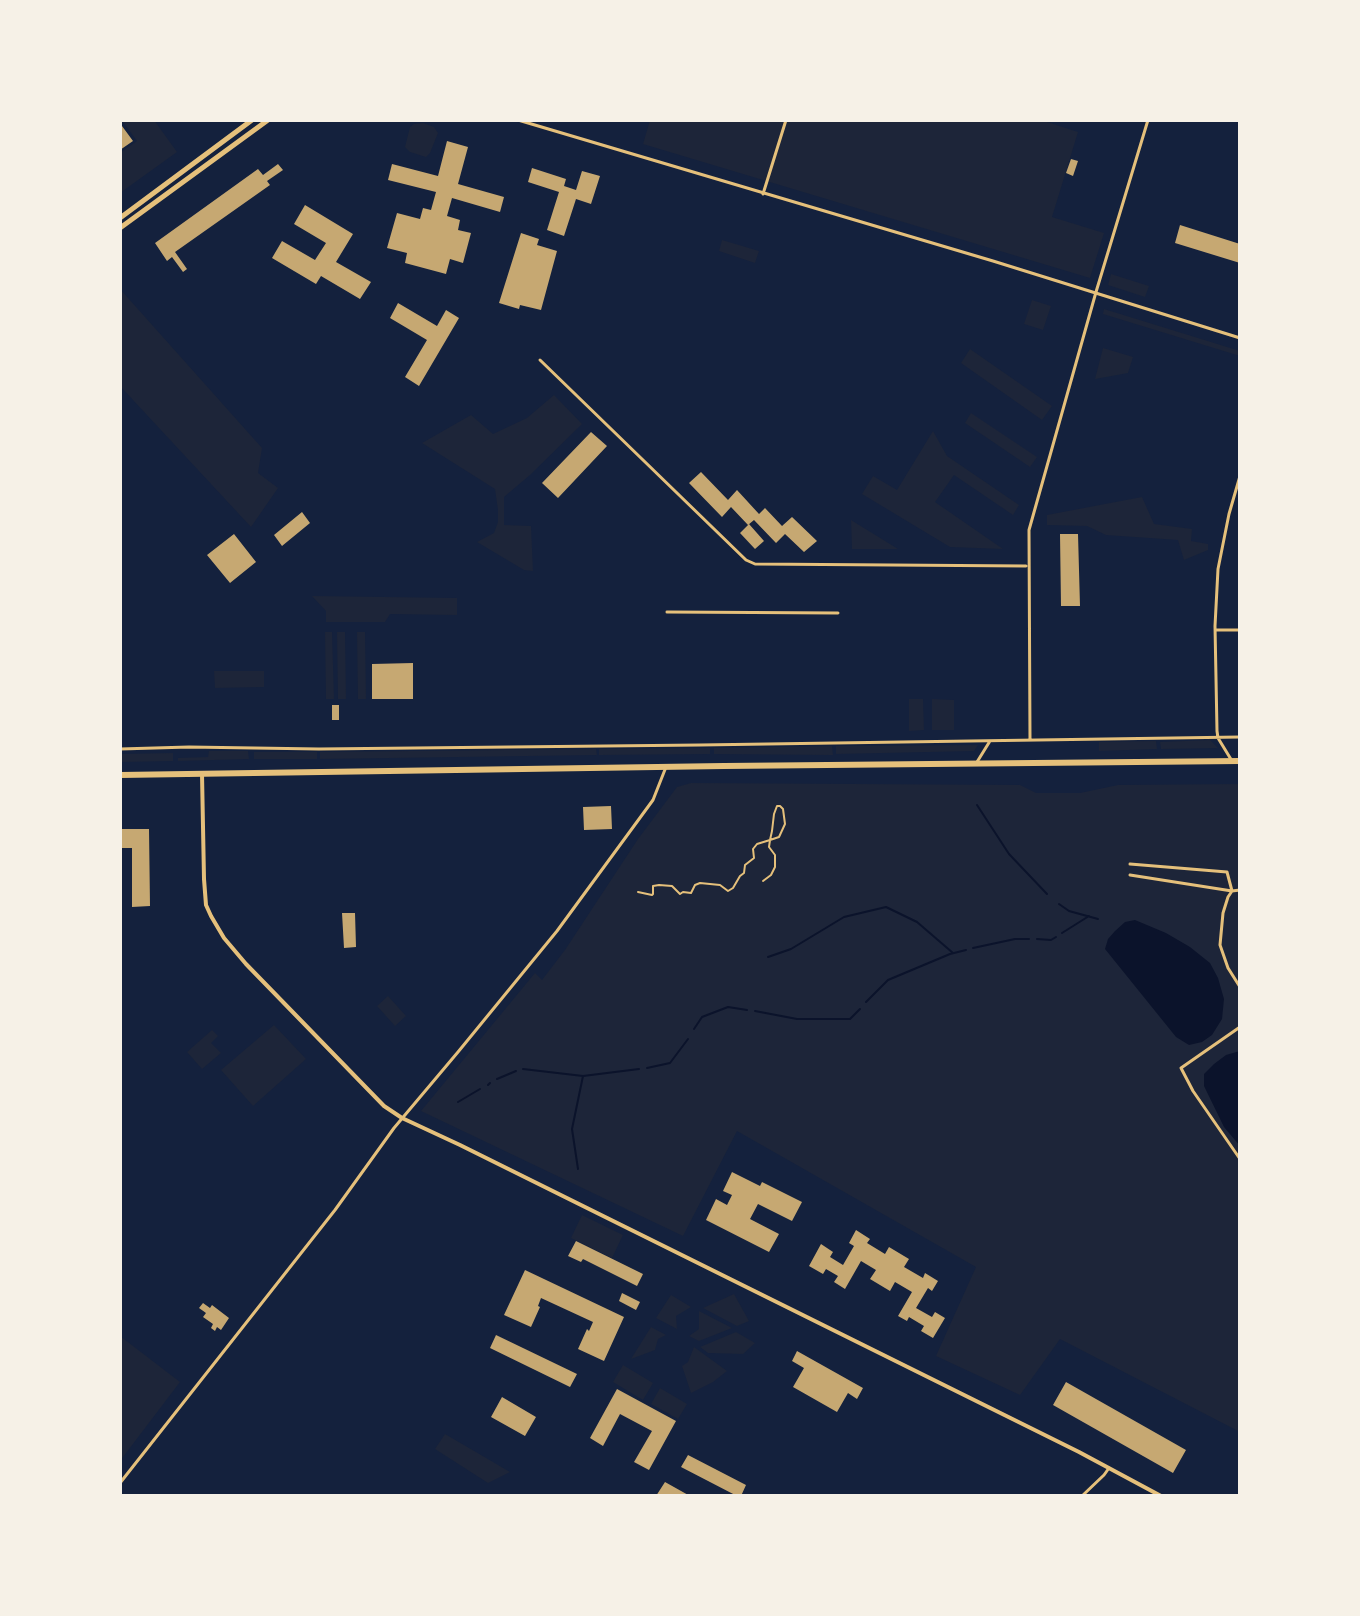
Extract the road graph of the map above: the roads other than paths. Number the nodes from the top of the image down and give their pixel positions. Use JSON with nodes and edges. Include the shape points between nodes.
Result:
{"nodes":[{"id":1,"x":252,"y":120,"type":"edge"},
{"id":2,"x":268,"y":120,"type":"edge"},
{"id":3,"x":518,"y":120,"type":"edge"},
{"id":4,"x":786,"y":120,"type":"edge"},
{"id":5,"x":1148,"y":120,"type":"edge"},
{"id":6,"x":763,"y":194,"type":"junction"},
{"id":7,"x":120,"y":218,"type":"edge"},
{"id":8,"x":120,"y":228,"type":"edge"},
{"id":9,"x":1096,"y":292,"type":"junction"},
{"id":10,"x":1240,"y":338,"type":"edge"},
{"id":11,"x":540,"y":360,"type":"dead end"},
{"id":12,"x":1240,"y":476,"type":"edge"},
{"id":13,"x":1028,"y":566,"type":"junction"},
{"id":14,"x":667,"y":612,"type":"dead end"},
{"id":15,"x":838,"y":613,"type":"dead end"},
{"id":16,"x":1216,"y":630,"type":"junction"},
{"id":17,"x":1240,"y":630,"type":"edge"},
{"id":18,"x":1240,"y":737,"type":"edge"},
{"id":19,"x":1218,"y":738,"type":"junction"},
{"id":20,"x":1030,"y":740,"type":"junction"},
{"id":21,"x":990,"y":741,"type":"junction"},
{"id":22,"x":120,"y":749,"type":"edge"},
{"id":23,"x":1236,"y":761,"type":"edge"},
{"id":24,"x":976,"y":763,"type":"junction"},
{"id":25,"x":666,"y":767,"type":"junction"},
{"id":26,"x":202,"y":774,"type":"junction"},
{"id":27,"x":120,"y":775,"type":"edge"},
{"id":28,"x":1130,"y":864,"type":"dead end"},
{"id":29,"x":1130,"y":875,"type":"dead end"},
{"id":30,"x":1240,"y":890,"type":"edge"},
{"id":31,"x":1232,"y":891,"type":"junction"},
{"id":32,"x":1240,"y":987,"type":"edge"},
{"id":33,"x":1240,"y":1027,"type":"edge"},
{"id":34,"x":402,"y":1118,"type":"junction"},
{"id":35,"x":1240,"y":1159,"type":"edge"},
{"id":36,"x":1109,"y":1468,"type":"junction"},
{"id":37,"x":120,"y":1483,"type":"edge"},
{"id":38,"x":1082,"y":1496,"type":"edge"},
{"id":39,"x":1161,"y":1496,"type":"edge"}],
"edges":[{"from":1,"to":7,"type":"main road"},
{"from":2,"to":8,"type":"main road"},
{"from":3,"to":6,"type":"street"},
{"from":4,"to":6,"type":"street"},
{"from":5,"to":9,"type":"street"},
{"from":6,"to":9,"type":"street"},
{"from":9,"to":10,"type":"street"},
{"from":9,"to":13,"type":"street","via":[[1029,530]]},
{"from":11,"to":13,"type":"street","via":[[755,564]]},
{"from":12,"to":16,"type":"street","via":[[1218,569]]},
{"from":13,"to":20,"type":"street"},
{"from":14,"to":15,"type":"street"},
{"from":16,"to":17,"type":"street"},
{"from":16,"to":19,"type":"street"},
{"from":18,"to":19,"type":"street"},
{"from":19,"to":20,"type":"street"},
{"from":19,"to":23,"type":"street"},
{"from":20,"to":21,"type":"street"},
{"from":21,"to":22,"type":"street"},
{"from":21,"to":24,"type":"street"},
{"from":23,"to":24,"type":"highway"},
{"from":24,"to":25,"type":"highway"},
{"from":25,"to":26,"type":"highway"},
{"from":25,"to":34,"type":"street","via":[[653,800],[563,922]]},
{"from":26,"to":27,"type":"highway"},
{"from":26,"to":34,"type":"street","via":[[204,879],[211,916],[274,994]]},
{"from":28,"to":31,"type":"street","via":[[1227,872]]},
{"from":29,"to":31,"type":"street"},
{"from":30,"to":31,"type":"street"},
{"from":31,"to":32,"type":"street","via":[[1223,913],[1220,945]]},
{"from":33,"to":35,"type":"street","via":[[1181,1068]]},
{"from":34,"to":36,"type":"street"},
{"from":34,"to":37,"type":"street"},
{"from":36,"to":38,"type":"street"},
{"from":36,"to":39,"type":"street"}]}
